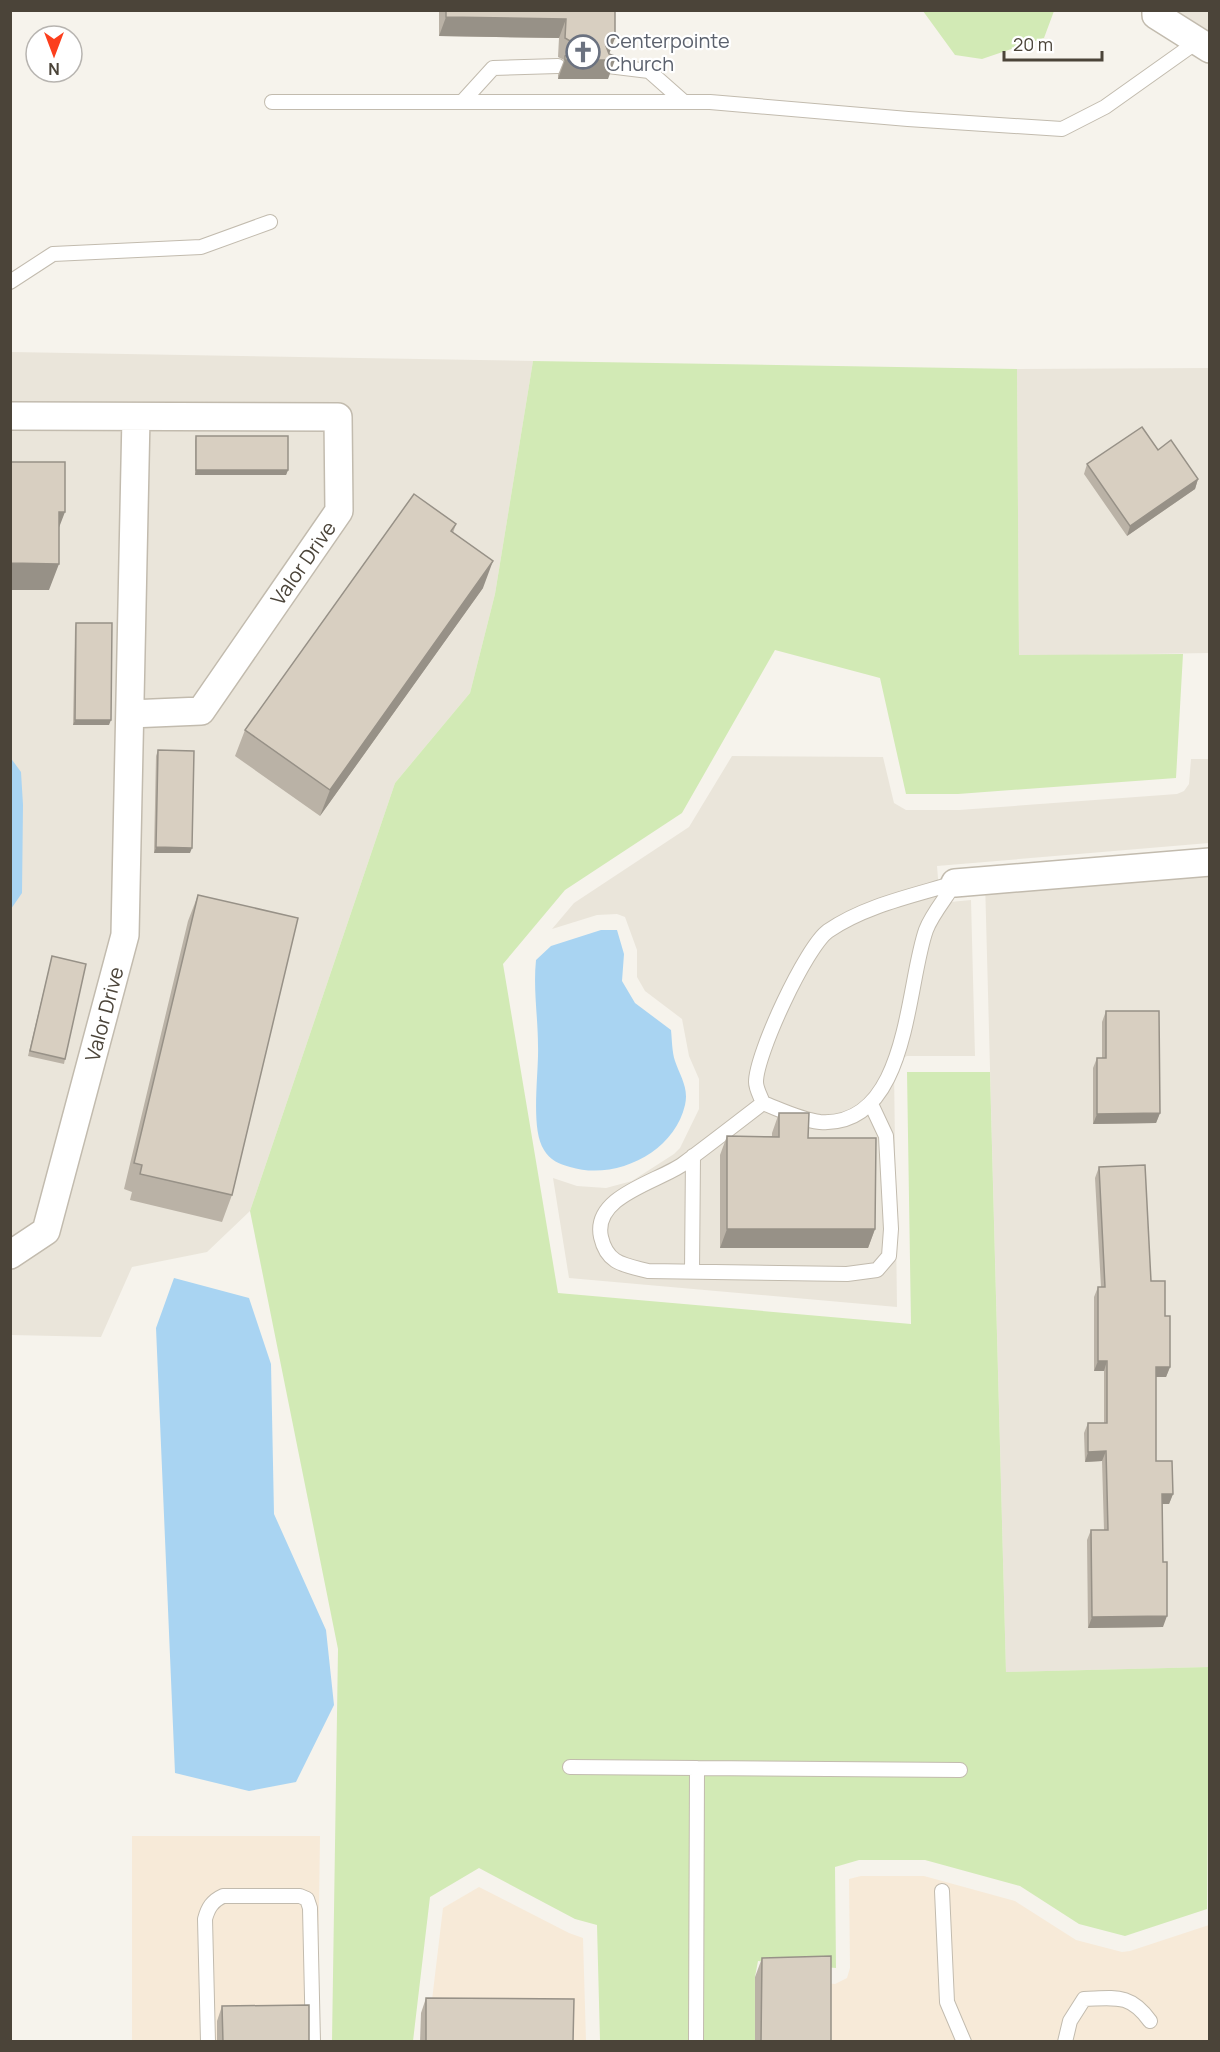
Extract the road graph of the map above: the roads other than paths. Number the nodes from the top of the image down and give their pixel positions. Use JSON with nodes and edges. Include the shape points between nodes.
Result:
{"nodes":[{"id":1,"x":1156,"y":13,"type":"edge"},
{"id":2,"x":1204,"y":45,"type":"edge"},
{"id":3,"x":558,"y":66,"type":"dead end"},
{"id":4,"x":608,"y":66,"type":"edge"},
{"id":5,"x":463,"y":101,"type":"junction"},
{"id":6,"x":272,"y":102,"type":"dead end"},
{"id":7,"x":684,"y":102,"type":"junction"},
{"id":8,"x":270,"y":222,"type":"dead end"},
{"id":9,"x":10,"y":282,"type":"edge"},
{"id":10,"x":10,"y":416,"type":"edge"},
{"id":11,"x":136,"y":417,"type":"junction"},
{"id":12,"x":130,"y":714,"type":"junction"},
{"id":13,"x":1209,"y":862,"type":"edge"},
{"id":14,"x":955,"y":883,"type":"junction"},
{"id":15,"x":763,"y":1103,"type":"junction"},
{"id":16,"x":872,"y":1104,"type":"junction"},
{"id":17,"x":693,"y":1156,"type":"junction"},
{"id":18,"x":10,"y":1255,"type":"edge"},
{"id":19,"x":692,"y":1271,"type":"junction"},
{"id":20,"x":570,"y":1767,"type":"dead end"},
{"id":21,"x":697,"y":1768,"type":"junction"},
{"id":22,"x":960,"y":1770,"type":"dead end"},
{"id":23,"x":942,"y":1892,"type":"dead end"},
{"id":24,"x":1150,"y":2021,"type":"dead end"},
{"id":25,"x":208,"y":2042,"type":"edge"},
{"id":26,"x":313,"y":2042,"type":"edge"},
{"id":27,"x":696,"y":2042,"type":"edge"},
{"id":28,"x":964,"y":2042,"type":"edge"},
{"id":29,"x":1065,"y":2042,"type":"edge"}],
"edges":[{"from":1,"to":2,"type":"street"},
{"from":2,"to":7,"type":"lane","via":[[1062,129]]},
{"from":3,"to":5,"type":"lane","via":[[493,69]]},
{"from":4,"to":7,"type":"lane","via":[[649,71]]},
{"from":5,"to":6,"type":"lane"},
{"from":5,"to":7,"type":"lane"},
{"from":8,"to":9,"type":"lane","via":[[201,247],[53,254]]},
{"from":10,"to":11,"type":"street","name":"Valor Drive"},
{"from":11,"to":12,"type":"street","name":"Valor Drive"},
{"from":11,"to":12,"type":"street","name":"Valor Drive","via":[[338,417],[339,511],[201,711]]},
{"from":12,"to":18,"type":"street","name":"Valor Drive","via":[[125,935],[45,1231]]},
{"from":13,"to":14,"type":"street"},
{"from":14,"to":15,"type":"lane","via":[[855,915],[825,933],[793,981],[762,1051],[755,1084]]},
{"from":14,"to":16,"type":"lane","via":[[927,929],[903,1039]]},
{"from":15,"to":16,"type":"lane","via":[[820,1122],[847,1119]]},
{"from":15,"to":17,"type":"lane"},
{"from":16,"to":19,"type":"lane","via":[[886,1136],[891,1228],[889,1256],[877,1270],[847,1274]]},
{"from":17,"to":19,"type":"lane"},
{"from":17,"to":19,"type":"lane","via":[[619,1198],[602,1216],[600,1231],[604,1250],[618,1263],[648,1271]]},
{"from":20,"to":21,"type":"lane"},
{"from":21,"to":22,"type":"lane"},
{"from":21,"to":27,"type":"lane"},
{"from":23,"to":28,"type":"lane","via":[[947,2002]]},
{"from":24,"to":29,"type":"lane","via":[[1138,2005],[1121,1998],[1084,1999],[1070,2021]]},
{"from":25,"to":26,"type":"lane","via":[[204,1919],[208,1909],[223,1896],[300,1896],[307,1899],[310,1908]]}]}
